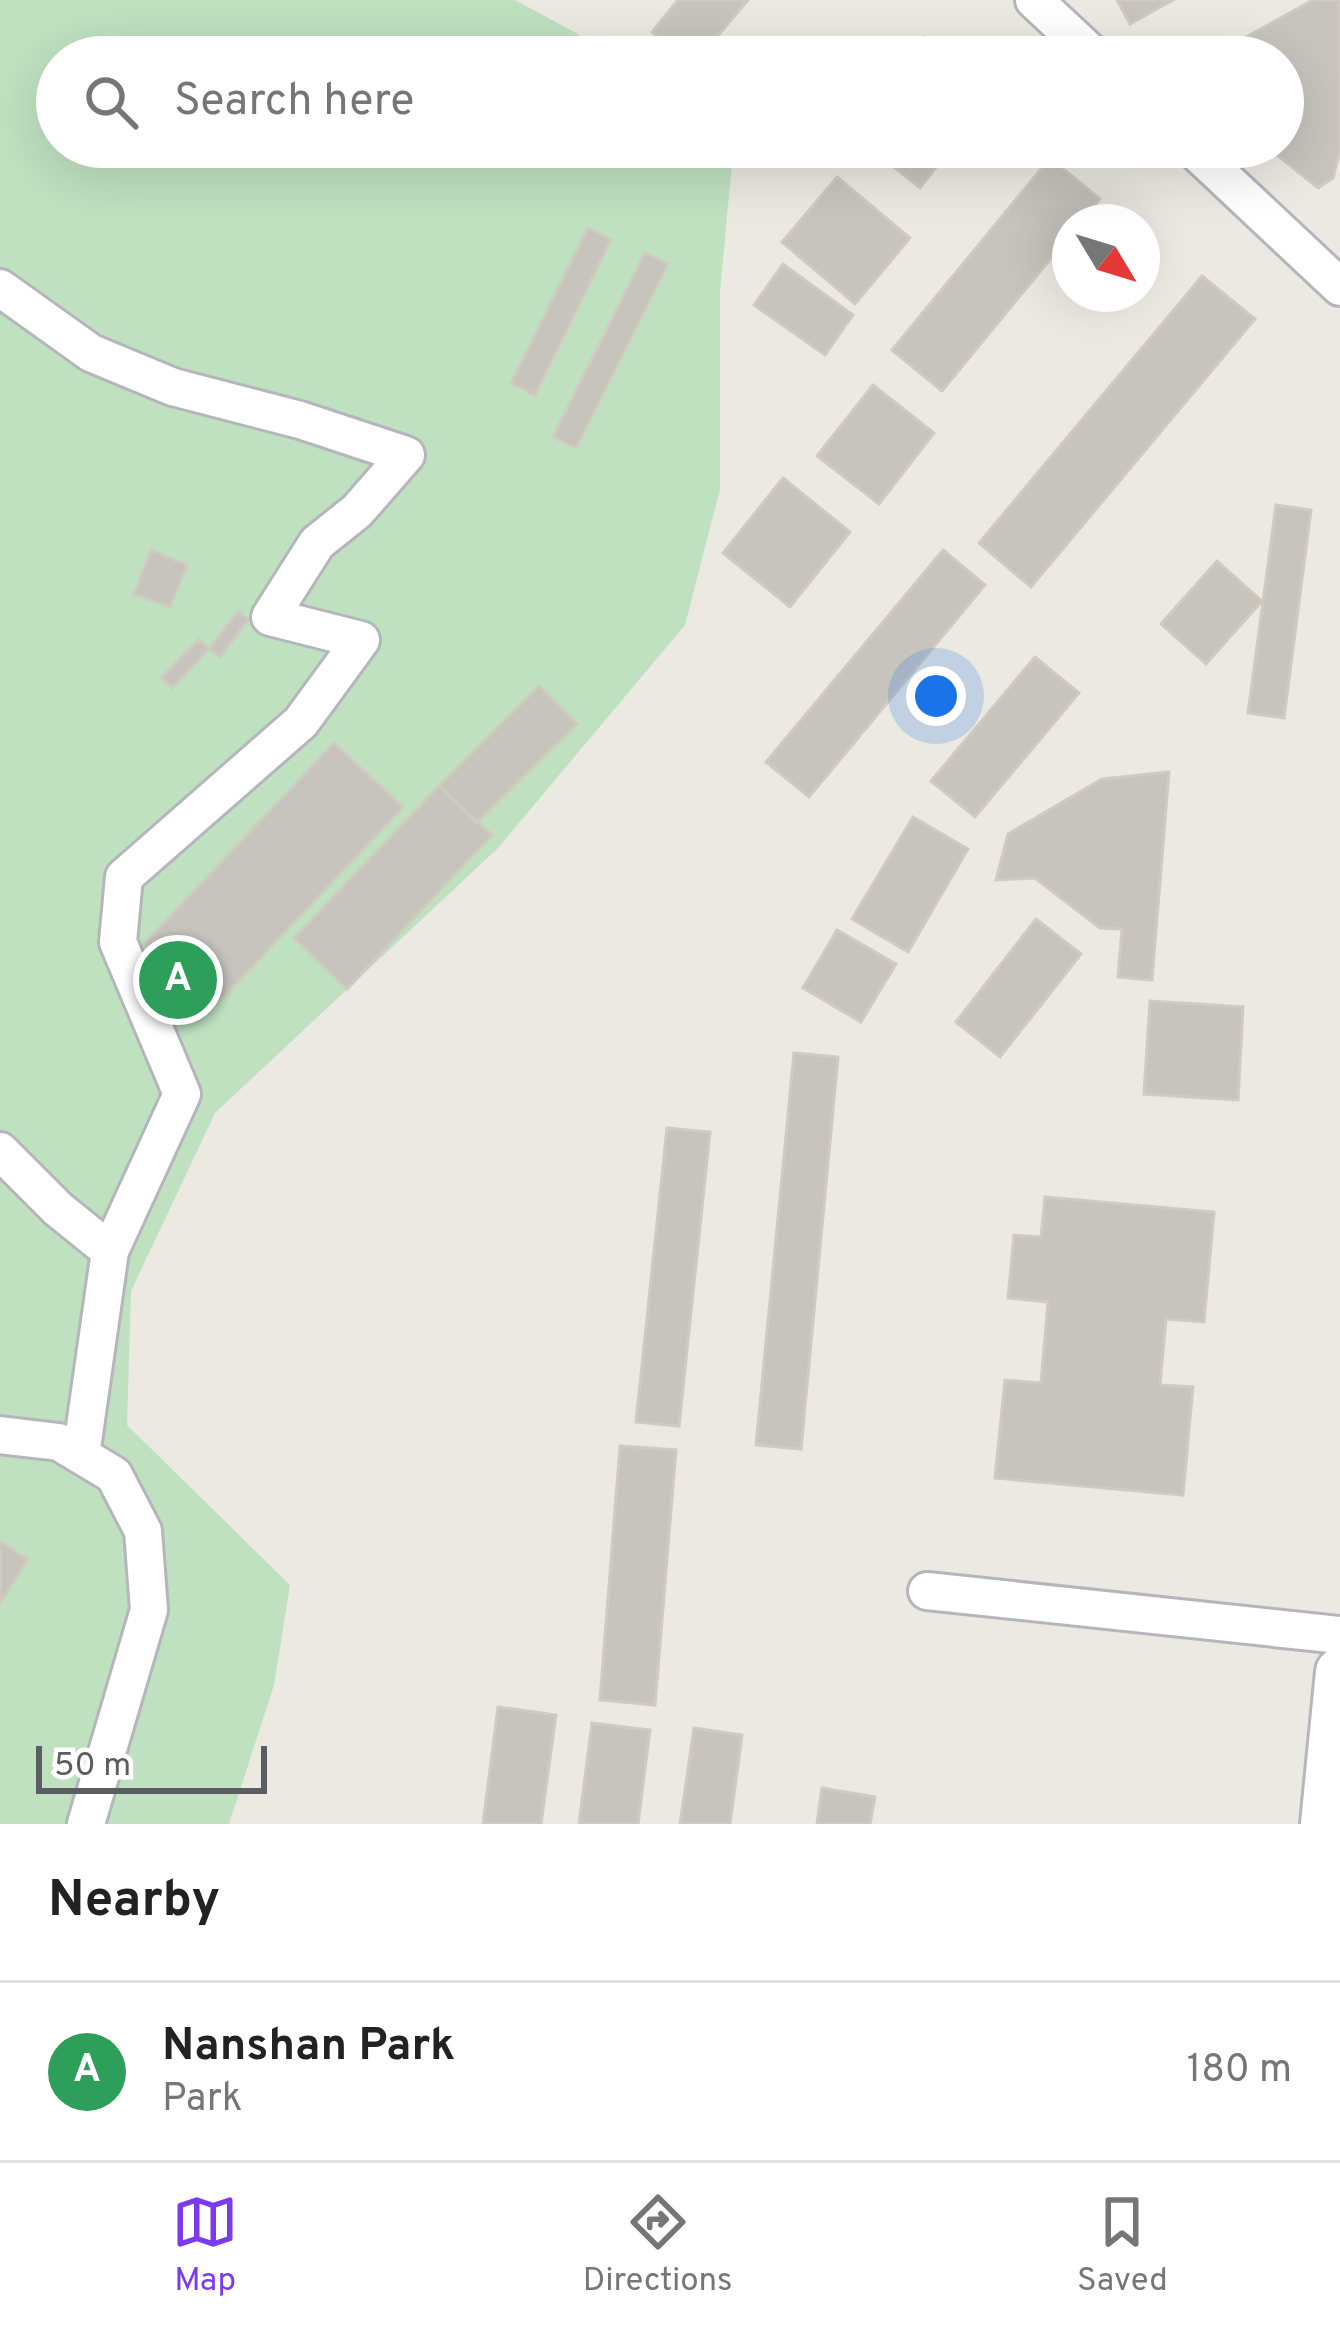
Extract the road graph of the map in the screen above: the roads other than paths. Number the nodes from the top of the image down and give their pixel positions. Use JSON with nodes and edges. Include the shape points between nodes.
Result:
{"nodes":[{"id":1,"x":1034,"y":0,"type":"edge"},
{"id":2,"x":1073,"y":36,"type":"edge"},
{"id":3,"x":1213,"y":168,"type":"edge"},
{"id":4,"x":1340,"y":287,"type":"edge"},
{"id":5,"x":0,"y":288,"type":"edge"},
{"id":6,"x":0,"y":1151,"type":"edge"},
{"id":7,"x":110,"y":1251,"type":"junction"},
{"id":8,"x":0,"y":1435,"type":"edge"},
{"id":9,"x":81,"y":1455,"type":"junction"},
{"id":10,"x":927,"y":1591,"type":"dead end"},
{"id":11,"x":1340,"y":1635,"type":"edge"},
{"id":12,"x":1340,"y":1672,"type":"edge"},
{"id":13,"x":86,"y":1824,"type":"edge"},
{"id":14,"x":1325,"y":1824,"type":"edge"}],
"edges":[{"from":1,"to":2,"type":"street"},
{"from":3,"to":4,"type":"street"},
{"from":5,"to":7,"type":"street","via":[[91,353],[173,387],[406,455],[316,543],[270,617],[361,640],[301,722],[124,877],[118,942],[182,1094]]},
{"from":6,"to":7,"type":"street"},
{"from":7,"to":9,"type":"street"},
{"from":8,"to":9,"type":"street","via":[[58,1442]]},
{"from":9,"to":13,"type":"street","via":[[114,1475],[143,1532],[149,1610]]},
{"from":10,"to":11,"type":"street"},
{"from":12,"to":14,"type":"main road"}]}
